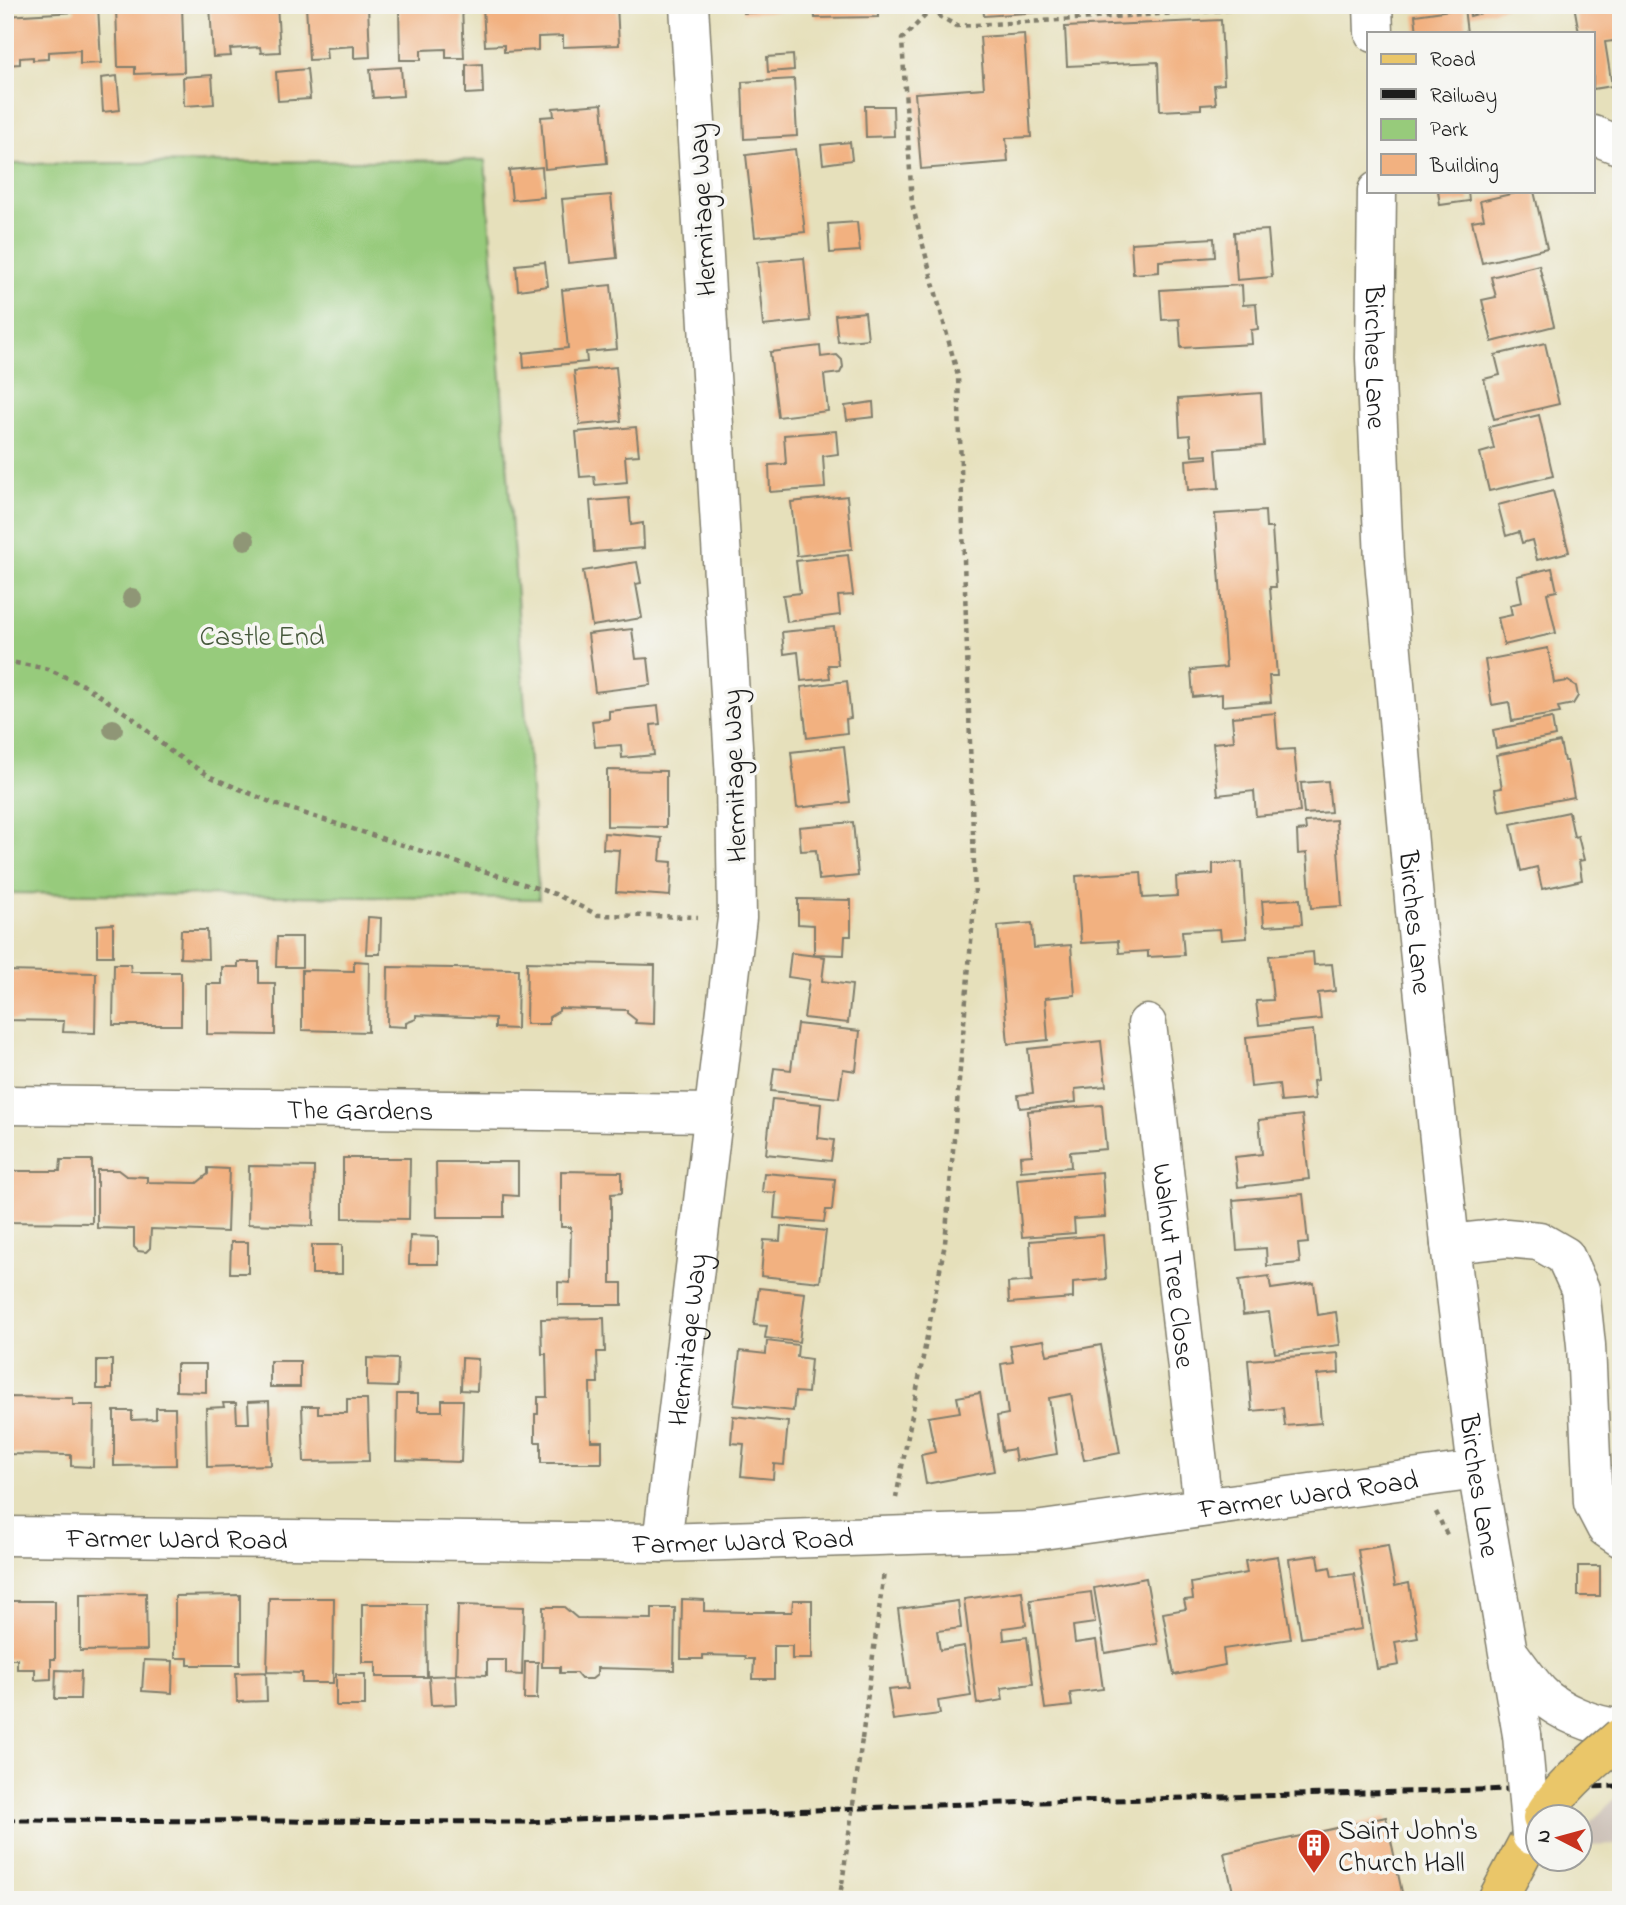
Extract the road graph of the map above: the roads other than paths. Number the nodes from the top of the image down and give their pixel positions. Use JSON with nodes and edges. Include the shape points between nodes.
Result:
{"nodes":[{"id":1,"x":689,"y":5,"type":"edge"},
{"id":2,"x":1373,"y":5,"type":"edge"},
{"id":3,"x":1374,"y":32,"type":"edge"},
{"id":4,"x":1594,"y":135,"type":"edge"},
{"id":5,"x":1621,"y":146,"type":"edge"},
{"id":6,"x":1377,"y":192,"type":"edge"},
{"id":7,"x":1147,"y":1024,"type":"dead end"},
{"id":8,"x":5,"y":1105,"type":"edge"},
{"id":9,"x":714,"y":1113,"type":"junction"},
{"id":10,"x":1450,"y":1244,"type":"junction"},
{"id":11,"x":1477,"y":1470,"type":"junction"},
{"id":12,"x":1202,"y":1506,"type":"junction"},
{"id":13,"x":5,"y":1536,"type":"edge"},
{"id":14,"x":1621,"y":1538,"type":"edge"},
{"id":15,"x":662,"y":1543,"type":"junction"},
{"id":16,"x":1508,"y":1652,"type":"junction"},
{"id":17,"x":1621,"y":1728,"type":"edge"},
{"id":18,"x":1621,"y":1737,"type":"edge"},
{"id":19,"x":1531,"y":1804,"type":"edge"},
{"id":20,"x":1550,"y":1804,"type":"edge"},
{"id":21,"x":1524,"y":1849,"type":"edge"},
{"id":22,"x":1497,"y":1900,"type":"edge"}],
"edges":[{"from":1,"to":9,"type":"street","name":"Hermitage Way","via":[[735,765],[737,918]]},
{"from":2,"to":3,"type":"street"},
{"from":4,"to":5,"type":"street"},
{"from":6,"to":10,"type":"street","name":"Birches Lane","via":[[1375,358],[1384,560]]},
{"from":7,"to":12,"type":"street","name":"Walnut Tree Close"},
{"from":8,"to":9,"type":"street","name":"The Gardens"},
{"from":9,"to":15,"type":"street","name":"Hermitage Way"},
{"from":10,"to":11,"type":"street","name":"Birches Lane"},
{"from":10,"to":14,"type":"street","via":[[1506,1238],[1539,1241],[1565,1256],[1580,1289],[1594,1503],[1606,1528]]},
{"from":11,"to":12,"type":"street","name":"Farmer Ward Road"},
{"from":11,"to":16,"type":"street","name":"Birches Lane"},
{"from":12,"to":15,"type":"street","name":"Farmer Ward Road","via":[[1035,1531]]},
{"from":13,"to":15,"type":"street","name":"Farmer Ward Road"},
{"from":16,"to":17,"type":"street","name":"Birches Lane","via":[[1540,1694],[1553,1703],[1596,1724]]},
{"from":16,"to":19,"type":"street","name":"Birches Lane","bridge":true},
{"from":18,"to":20,"type":"main road","bridge":true},
{"from":21,"to":22,"type":"main road"}]}
